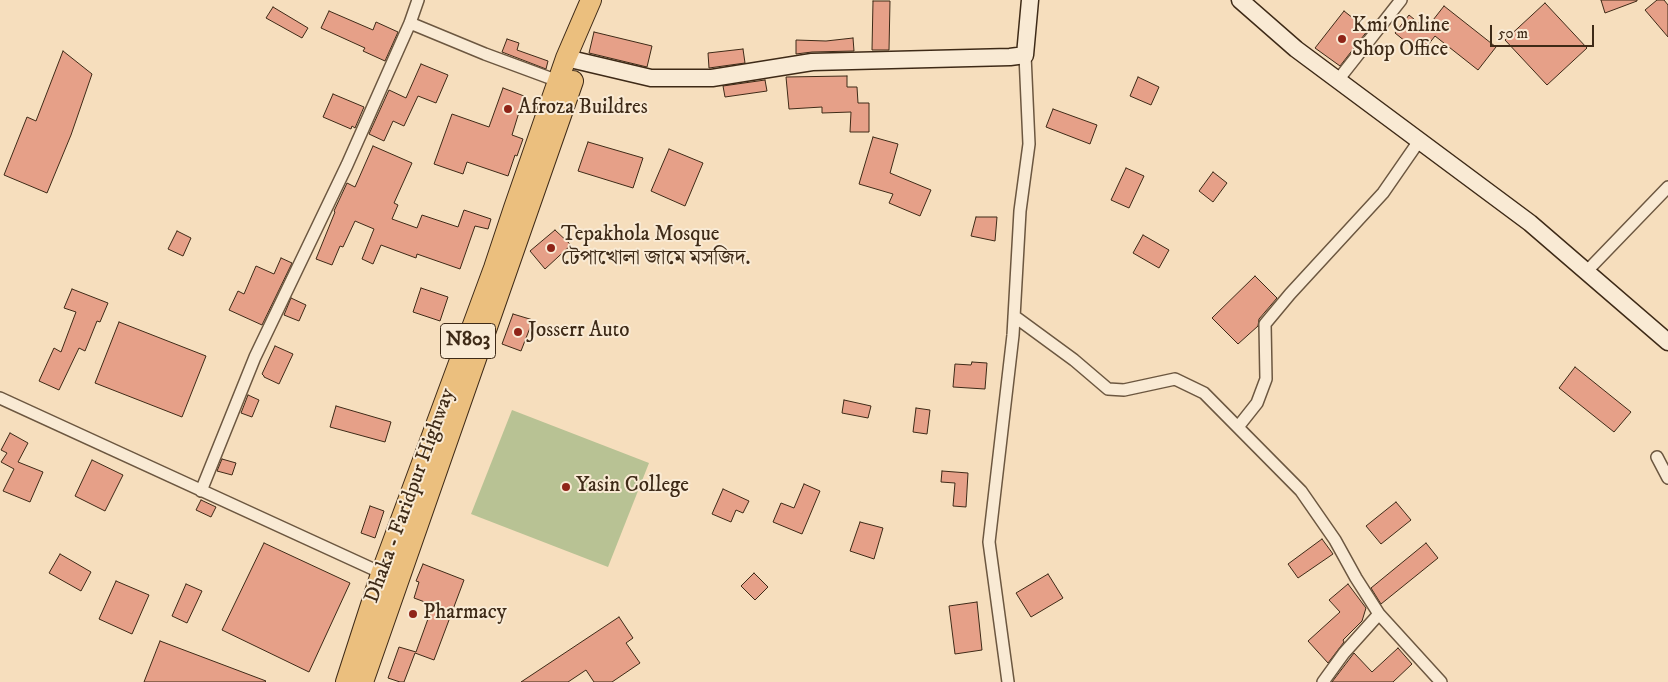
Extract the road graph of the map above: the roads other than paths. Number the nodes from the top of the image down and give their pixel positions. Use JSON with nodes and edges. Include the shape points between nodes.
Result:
{"nodes":[{"id":1,"x":418,"y":0,"type":"edge"},
{"id":2,"x":591,"y":0,"type":"edge"},
{"id":3,"x":604,"y":0,"type":"edge"},
{"id":4,"x":1030,"y":0,"type":"edge"},
{"id":5,"x":1240,"y":0,"type":"edge"},
{"id":6,"x":1401,"y":0,"type":"edge"},
{"id":7,"x":410,"y":23,"type":"junction"},
{"id":8,"x":1025,"y":55,"type":"junction"},
{"id":9,"x":573,"y":60,"type":"junction"},
{"id":10,"x":1338,"y":80,"type":"junction"},
{"id":11,"x":558,"y":81,"type":"junction"},
{"id":12,"x":1419,"y":141,"type":"junction"},
{"id":13,"x":1668,"y":187,"type":"edge"},
{"id":14,"x":501,"y":270,"type":"junction"},
{"id":15,"x":1586,"y":272,"type":"junction"},
{"id":16,"x":1014,"y":316,"type":"junction"},
{"id":17,"x":1668,"y":342,"type":"edge"},
{"id":18,"x":0,"y":398,"type":"edge"},
{"id":19,"x":1238,"y":427,"type":"junction"},
{"id":20,"x":1657,"y":457,"type":"dead end"},
{"id":21,"x":1668,"y":478,"type":"edge"},
{"id":22,"x":201,"y":491,"type":"junction"},
{"id":23,"x":391,"y":575,"type":"junction"},
{"id":24,"x":1379,"y":614,"type":"junction"},
{"id":25,"x":346,"y":682,"type":"edge"},
{"id":26,"x":363,"y":682,"type":"edge"},
{"id":27,"x":1008,"y":682,"type":"edge"},
{"id":28,"x":1323,"y":682,"type":"edge"},
{"id":29,"x":1441,"y":682,"type":"edge"}],
"edges":[{"from":1,"to":7,"type":"street"},
{"from":2,"to":9,"type":"highway","name":"Dhaka - Faridpur Highway","number":"N803"},
{"from":3,"to":9,"type":"highway","name":"Dhaka - Faridpur Highway","number":"N803"},
{"from":4,"to":8,"type":"main road"},
{"from":5,"to":10,"type":"main road","via":[[1296,49]]},
{"from":6,"to":10,"type":"street"},
{"from":7,"to":11,"type":"street"},
{"from":7,"to":22,"type":"street","via":[[347,165],[255,357]]},
{"from":8,"to":9,"type":"main road","via":[[812,62],[712,78],[651,78]]},
{"from":8,"to":16,"type":"street","via":[[1029,144],[1020,211]]},
{"from":9,"to":11,"type":"highway","name":"Dhaka - Faridpur Highway","number":"N803"},
{"from":9,"to":14,"type":"highway","name":"Dhaka - Faridpur Highway","number":"N803"},
{"from":10,"to":12,"type":"main road"},
{"from":11,"to":14,"type":"highway","name":"Dhaka - Faridpur Highway","number":"N803"},
{"from":12,"to":15,"type":"main road","via":[[1530,223]]},
{"from":12,"to":19,"type":"street","via":[[1383,193],[1265,324],[1266,379],[1257,404]]},
{"from":13,"to":15,"type":"street"},
{"from":14,"to":23,"type":"highway","name":"Dhaka - Faridpur Highway","number":"N803"},
{"from":15,"to":17,"type":"main road"},
{"from":16,"to":19,"type":"street","via":[[1108,389],[1124,390],[1175,379],[1204,393]]},
{"from":16,"to":27,"type":"street","via":[[989,542]]},
{"from":18,"to":22,"type":"street"},
{"from":19,"to":24,"type":"street","via":[[1301,491]]},
{"from":20,"to":21,"type":"street"},
{"from":22,"to":23,"type":"street"},
{"from":23,"to":25,"type":"highway","name":"Dhaka - Faridpur Highway","number":"N803"},
{"from":23,"to":26,"type":"highway","name":"Dhaka - Faridpur Highway","number":"N803"},
{"from":24,"to":28,"type":"street"},
{"from":24,"to":29,"type":"street"}]}
